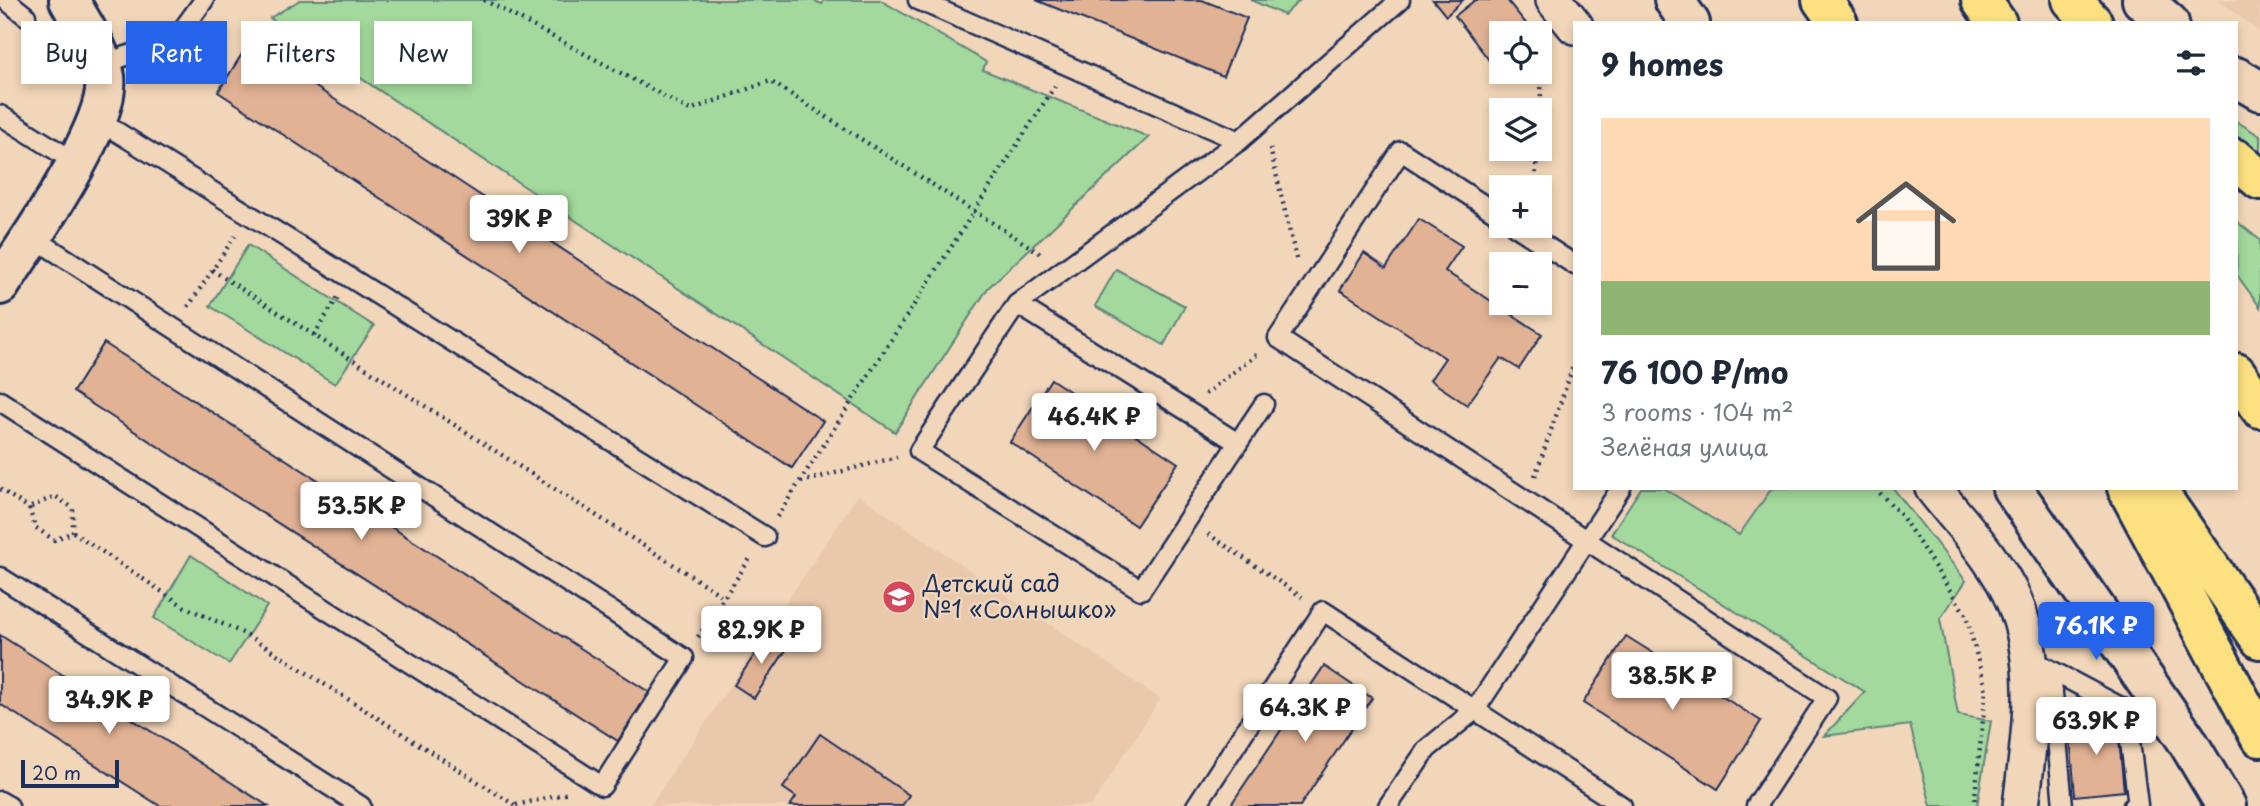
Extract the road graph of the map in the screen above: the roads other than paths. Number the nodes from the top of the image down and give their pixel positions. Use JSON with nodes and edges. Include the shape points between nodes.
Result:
{"nodes":[{"id":1,"x":6,"y":0,"type":"edge"},
{"id":2,"x":69,"y":0,"type":"edge"},
{"id":3,"x":204,"y":0,"type":"edge"},
{"id":4,"x":918,"y":0,"type":"edge"},
{"id":5,"x":1400,"y":0,"type":"edge"},
{"id":6,"x":1554,"y":0,"type":"edge"},
{"id":7,"x":1674,"y":0,"type":"edge"},
{"id":8,"x":1822,"y":0,"type":"edge"},
{"id":9,"x":1981,"y":0,"type":"edge"},
{"id":10,"x":2071,"y":0,"type":"edge"},
{"id":11,"x":2142,"y":0,"type":"edge"},
{"id":12,"x":26,"y":16,"type":"dead end"},
{"id":13,"x":80,"y":21,"type":"edge"},
{"id":14,"x":1688,"y":21,"type":"edge"},
{"id":15,"x":1837,"y":21,"type":"edge"},
{"id":16,"x":1996,"y":21,"type":"edge"},
{"id":17,"x":2091,"y":21,"type":"edge"},
{"id":18,"x":2167,"y":21,"type":"edge"},
{"id":19,"x":1560,"y":31,"type":"edge"},
{"id":20,"x":112,"y":61,"type":"edge"},
{"id":21,"x":2238,"y":78,"type":"edge"},
{"id":22,"x":105,"y":84,"type":"edge"},
{"id":23,"x":2260,"y":91,"type":"edge"},
{"id":24,"x":0,"y":115,"type":"edge"},
{"id":25,"x":98,"y":120,"type":"junction"},
{"id":26,"x":1238,"y":141,"type":"junction"},
{"id":27,"x":2238,"y":161,"type":"edge"},
{"id":28,"x":75,"y":162,"type":"junction"},
{"id":29,"x":2260,"y":180,"type":"edge"},
{"id":30,"x":1489,"y":209,"type":"edge"},
{"id":31,"x":31,"y":236,"type":"junction"},
{"id":32,"x":1533,"y":238,"type":"edge"},
{"id":33,"x":1573,"y":264,"type":"edge"},
{"id":34,"x":0,"y":285,"type":"edge"},
{"id":35,"x":1017,"y":304,"type":"junction"},
{"id":36,"x":2238,"y":376,"type":"edge"},
{"id":37,"x":0,"y":401,"type":"edge"},
{"id":38,"x":1264,"y":404,"type":"dead end"},
{"id":39,"x":2260,"y":408,"type":"edge"},
{"id":40,"x":1238,"y":443,"type":"junction"},
{"id":41,"x":1620,"y":490,"type":"edge"},
{"id":42,"x":1935,"y":490,"type":"edge"},
{"id":43,"x":2013,"y":490,"type":"edge"},
{"id":44,"x":2128,"y":490,"type":"edge"},
{"id":45,"x":2156,"y":490,"type":"edge"},
{"id":46,"x":765,"y":537,"type":"road end"},
{"id":47,"x":1586,"y":539,"type":"junction"},
{"id":48,"x":0,"y":577,"type":"edge"},
{"id":49,"x":2260,"y":639,"type":"edge"},
{"id":50,"x":2041,"y":665,"type":"junction"},
{"id":51,"x":1475,"y":710,"type":"junction"},
{"id":52,"x":2260,"y":737,"type":"edge"},
{"id":53,"x":0,"y":801,"type":"edge"},
{"id":54,"x":9,"y":806,"type":"edge"},
{"id":55,"x":361,"y":806,"type":"edge"},
{"id":56,"x":1196,"y":806,"type":"edge"},
{"id":57,"x":1388,"y":806,"type":"edge"},
{"id":58,"x":1622,"y":806,"type":"edge"},
{"id":59,"x":1756,"y":806,"type":"edge"},
{"id":60,"x":2021,"y":806,"type":"edge"},
{"id":61,"x":2063,"y":806,"type":"edge"},
{"id":62,"x":2133,"y":806,"type":"edge"},
{"id":63,"x":2226,"y":806,"type":"edge"}],
"edges":[{"from":1,"to":12,"type":"lane"},
{"from":2,"to":13,"type":"street"},
{"from":3,"to":20,"type":"lane","via":[[175,40]]},
{"from":4,"to":26,"type":"lane"},
{"from":5,"to":26,"type":"lane"},
{"from":6,"to":19,"type":"street"},
{"from":7,"to":14,"type":"street"},
{"from":8,"to":15,"type":"main road"},
{"from":9,"to":16,"type":"main road"},
{"from":10,"to":17,"type":"main road"},
{"from":11,"to":18,"type":"street"},
{"from":21,"to":23,"type":"street"},
{"from":22,"to":25,"type":"street"},
{"from":24,"to":28,"type":"lane"},
{"from":25,"to":28,"type":"street"},
{"from":25,"to":46,"type":"lane"},
{"from":26,"to":35,"type":"lane"},
{"from":27,"to":29,"type":"main road"},
{"from":28,"to":31,"type":"street"},
{"from":30,"to":47,"type":"lane","via":[[1401,151],[1278,338]]},
{"from":31,"to":34,"type":"street"},
{"from":31,"to":37,"type":"lane","via":[[684,658],[602,786]]},
{"from":32,"to":33,"type":"lane"},
{"from":35,"to":40,"type":"lane"},
{"from":35,"to":40,"type":"lane","via":[[919,452],[1141,590]]},
{"from":36,"to":39,"type":"main road"},
{"from":38,"to":40,"type":"lane"},
{"from":41,"to":47,"type":"lane"},
{"from":42,"to":50,"type":"street","via":[[1990,561],[2014,601]]},
{"from":43,"to":63,"type":"street","via":[[2186,739]]},
{"from":44,"to":52,"type":"main road"},
{"from":45,"to":49,"type":"main road"},
{"from":47,"to":51,"type":"lane"},
{"from":47,"to":59,"type":"lane","via":[[1827,698]]},
{"from":48,"to":55,"type":"lane"},
{"from":50,"to":60,"type":"street"},
{"from":50,"to":61,"type":"lane"},
{"from":50,"to":62,"type":"lane","via":[[2126,710],[2138,806]]},
{"from":51,"to":56,"type":"lane","via":[[1323,611]]},
{"from":51,"to":57,"type":"lane","via":[[1427,748]]},
{"from":51,"to":58,"type":"lane"},
{"from":53,"to":54,"type":"lane"}]}
